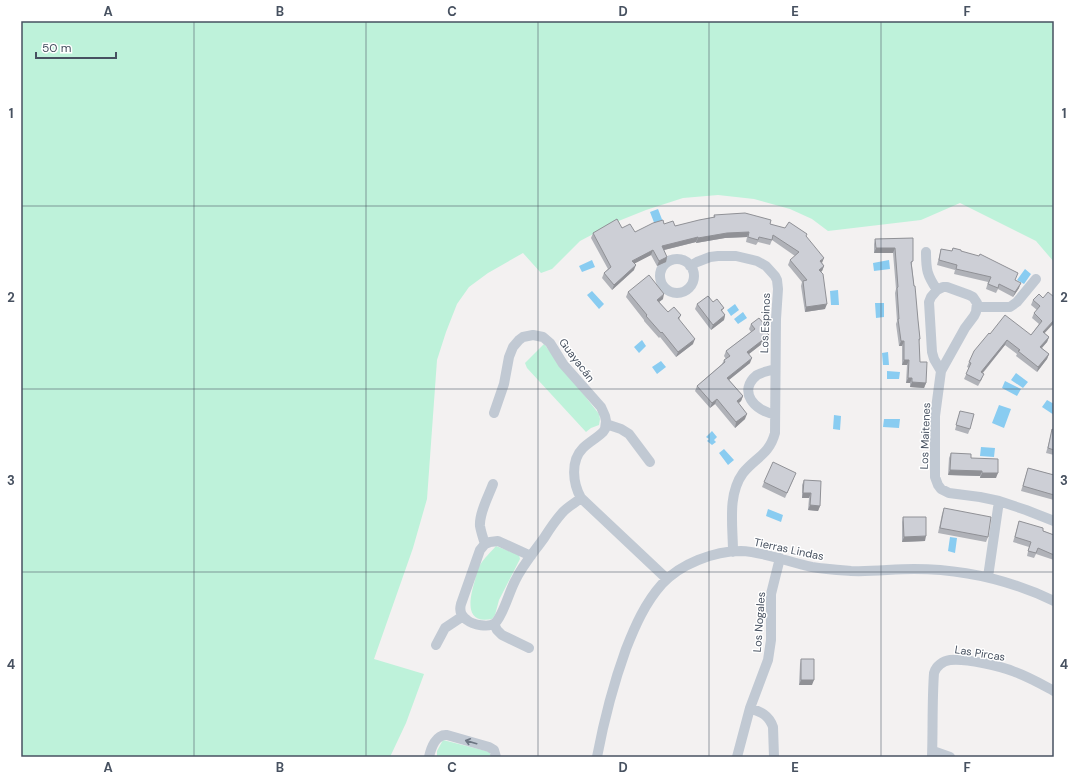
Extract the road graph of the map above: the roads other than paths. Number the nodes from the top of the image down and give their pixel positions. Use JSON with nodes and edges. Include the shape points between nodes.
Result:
{"nodes":[{"id":1,"x":926,"y":252,"type":"dead end"},
{"id":2,"x":690,"y":266,"type":"dead end"},
{"id":3,"x":1036,"y":279,"type":"dead end"},
{"id":4,"x":937,"y":290,"type":"junction"},
{"id":5,"x":977,"y":307,"type":"junction"},
{"id":6,"x":775,"y":369,"type":"junction"},
{"id":7,"x":941,"y":371,"type":"junction"},
{"id":8,"x":494,"y":413,"type":"dead end"},
{"id":9,"x":775,"y":414,"type":"junction"},
{"id":10,"x":606,"y":424,"type":"junction"},
{"id":11,"x":650,"y":462,"type":"dead end"},
{"id":12,"x":493,"y":484,"type":"dead end"},
{"id":13,"x":581,"y":498,"type":"junction"},
{"id":14,"x":999,"y":501,"type":"junction"},
{"id":15,"x":1054,"y":521,"type":"edge"},
{"id":16,"x":485,"y":544,"type":"junction"},
{"id":17,"x":733,"y":552,"type":"junction"},
{"id":18,"x":531,"y":556,"type":"junction"},
{"id":19,"x":780,"y":558,"type":"junction"},
{"id":20,"x":988,"y":577,"type":"junction"},
{"id":21,"x":667,"y":579,"type":"junction"},
{"id":22,"x":1054,"y":601,"type":"edge"},
{"id":23,"x":463,"y":616,"type":"junction"},
{"id":24,"x":494,"y":624,"type":"junction"},
{"id":25,"x":436,"y":645,"type":"dead end"},
{"id":26,"x":529,"y":648,"type":"dead end"},
{"id":27,"x":1054,"y":692,"type":"edge"},
{"id":28,"x":750,"y":708,"type":"junction"},
{"id":29,"x":932,"y":754,"type":"edge"},
{"id":30,"x":429,"y":757,"type":"edge"},
{"id":31,"x":496,"y":757,"type":"edge"},
{"id":32,"x":597,"y":757,"type":"edge"},
{"id":33,"x":737,"y":757,"type":"edge"},
{"id":34,"x":774,"y":757,"type":"edge"},
{"id":35,"x":950,"y":757,"type":"edge"}],
"edges":[{"from":1,"to":4,"type":"street","via":[[928,276]]},
{"from":2,"to":6,"type":"street","name":"Los Espinos","via":[[710,257],[736,256],[757,261],[772,272],[777,280],[778,289]]},
{"from":3,"to":5,"type":"street","via":[[1017,302],[1010,306]]},
{"from":4,"to":5,"type":"street","via":[[947,287],[969,295],[976,300]]},
{"from":4,"to":7,"type":"street","via":[[929,302],[932,352]]},
{"from":5,"to":7,"type":"street","name":"Los Maitenes"},
{"from":6,"to":9,"type":"street","name":"Los Espinos"},
{"from":6,"to":9,"type":"street","name":"Los Espinos","via":[[756,376],[749,390],[749,396],[755,406]]},
{"from":7,"to":14,"type":"street","name":"Los Maitenes","via":[[935,422],[936,481],[941,489],[949,493]]},
{"from":8,"to":10,"type":"street","name":"Guayacán","via":[[513,347],[523,337],[533,335],[543,337],[550,343],[563,364],[601,407]]},
{"from":9,"to":17,"type":"street","name":"Los Espinos","via":[[776,433],[772,444],[744,472],[736,485],[732,510]]},
{"from":10,"to":11,"type":"street","via":[[618,427],[629,434]]},
{"from":10,"to":13,"type":"street","via":[[603,432],[584,447],[577,458],[574,480]]},
{"from":12,"to":16,"type":"street","via":[[480,520]]},
{"from":13,"to":18,"type":"street","via":[[561,513]]},
{"from":13,"to":21,"type":"street"},
{"from":14,"to":15,"type":"street","name":"Los Maitenes"},
{"from":14,"to":20,"type":"street"},
{"from":16,"to":18,"type":"street","via":[[498,542]]},
{"from":16,"to":23,"type":"street","via":[[478,555],[461,604],[460,611]]},
{"from":17,"to":19,"type":"street","name":"Tierras Lindas","via":[[751,552]]},
{"from":17,"to":21,"type":"street","name":"Tierras Lindas","via":[[690,563]]},
{"from":18,"to":24,"type":"street","via":[[516,579]]},
{"from":19,"to":20,"type":"street","name":"Tierras Lindas","via":[[834,570],[915,569],[963,572]]},
{"from":19,"to":28,"type":"street","name":"Los Nogales","via":[[771,594],[771,640],[768,660]]},
{"from":20,"to":22,"type":"street","name":"Tierras Lindas"},
{"from":21,"to":32,"type":"street","name":"Tierras Lindas","via":[[647,603],[629,643],[611,696]]},
{"from":23,"to":24,"type":"street","via":[[471,622],[487,626]]},
{"from":23,"to":25,"type":"street","via":[[445,628]]},
{"from":24,"to":26,"type":"street","via":[[502,635]]},
{"from":27,"to":29,"type":"street","name":"Las Pircas","via":[[1028,677],[1002,668],[950,660],[941,664],[934,673]]},
{"from":28,"to":33,"type":"street","name":"Los Nogales"},
{"from":28,"to":34,"type":"street","via":[[765,715],[772,722]]},
{"from":29,"to":35,"type":"street","name":"Las Pircas"},
{"from":31,"to":30,"type":"street","one_way":true,"via":[[494,750],[489,747],[447,735],[438,738]]}]}
